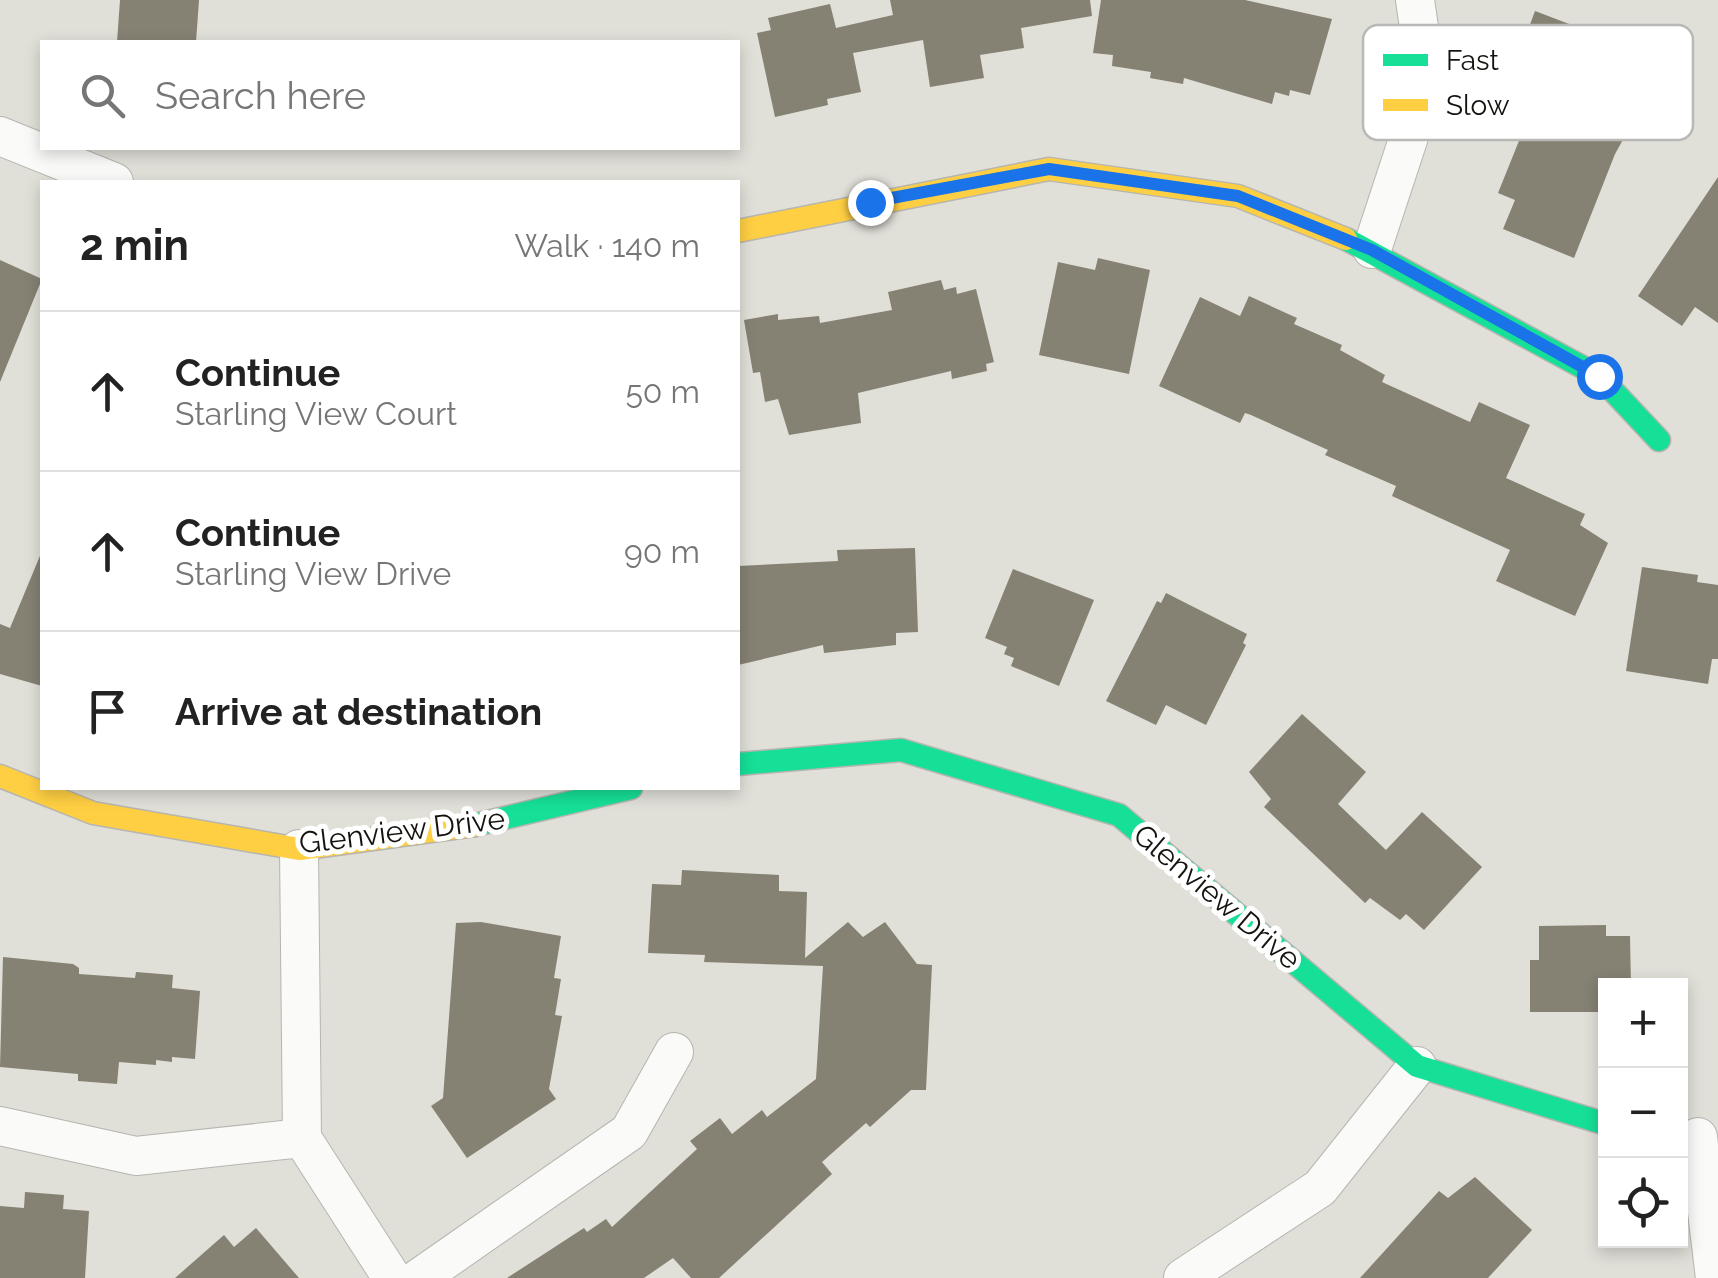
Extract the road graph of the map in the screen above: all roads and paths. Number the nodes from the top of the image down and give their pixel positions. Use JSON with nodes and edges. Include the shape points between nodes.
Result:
{"nodes":[{"id":1,"x":1415,"y":0,"type":"edge"},
{"id":2,"x":1419,"y":25,"type":"edge"},
{"id":3,"x":0,"y":136,"type":"edge"},
{"id":4,"x":1408,"y":140,"type":"edge"},
{"id":5,"x":109,"y":180,"type":"edge"},
{"id":6,"x":740,"y":231,"type":"edge"},
{"id":7,"x":1372,"y":250,"type":"junction"},
{"id":8,"x":1659,"y":440,"type":"dead end"},
{"id":9,"x":740,"y":764,"type":"edge"},
{"id":10,"x":0,"y":776,"type":"edge"},
{"id":11,"x":622,"y":790,"type":"edge"},
{"id":12,"x":299,"y":848,"type":"junction"},
{"id":13,"x":674,"y":1052,"type":"dead end"},
{"id":14,"x":1417,"y":1066,"type":"junction"},
{"id":15,"x":1598,"y":1122,"type":"edge"},
{"id":16,"x":0,"y":1126,"type":"edge"},
{"id":17,"x":1699,"y":1135,"type":"edge"},
{"id":18,"x":302,"y":1138,"type":"junction"},
{"id":19,"x":392,"y":1278,"type":"edge"},
{"id":20,"x":420,"y":1278,"type":"edge"},
{"id":21,"x":1183,"y":1278,"type":"edge"},
{"id":22,"x":1716,"y":1278,"type":"edge"}],
"edges":[{"from":1,"to":2,"type":"street"},
{"from":3,"to":5,"type":"street"},
{"from":4,"to":7,"type":"street"},
{"from":6,"to":7,"type":"street","via":[[1049,169],[1238,196]]},
{"from":7,"to":8,"type":"street","via":[[1599,376]]},
{"from":9,"to":14,"type":"street","name":"Glenview Drive","via":[[901,750],[1119,815]]},
{"from":10,"to":12,"type":"street","name":"Glenview Drive","via":[[93,813]]},
{"from":11,"to":12,"type":"street","name":"Glenview Drive","via":[[492,822]]},
{"from":12,"to":18,"type":"street"},
{"from":13,"to":20,"type":"street","via":[[628,1132]]},
{"from":14,"to":15,"type":"street","name":"Glenview Drive"},
{"from":14,"to":21,"type":"street","via":[[1320,1188]]},
{"from":16,"to":18,"type":"street","via":[[136,1156]]},
{"from":17,"to":22,"type":"street"},
{"from":18,"to":19,"type":"street"}]}
